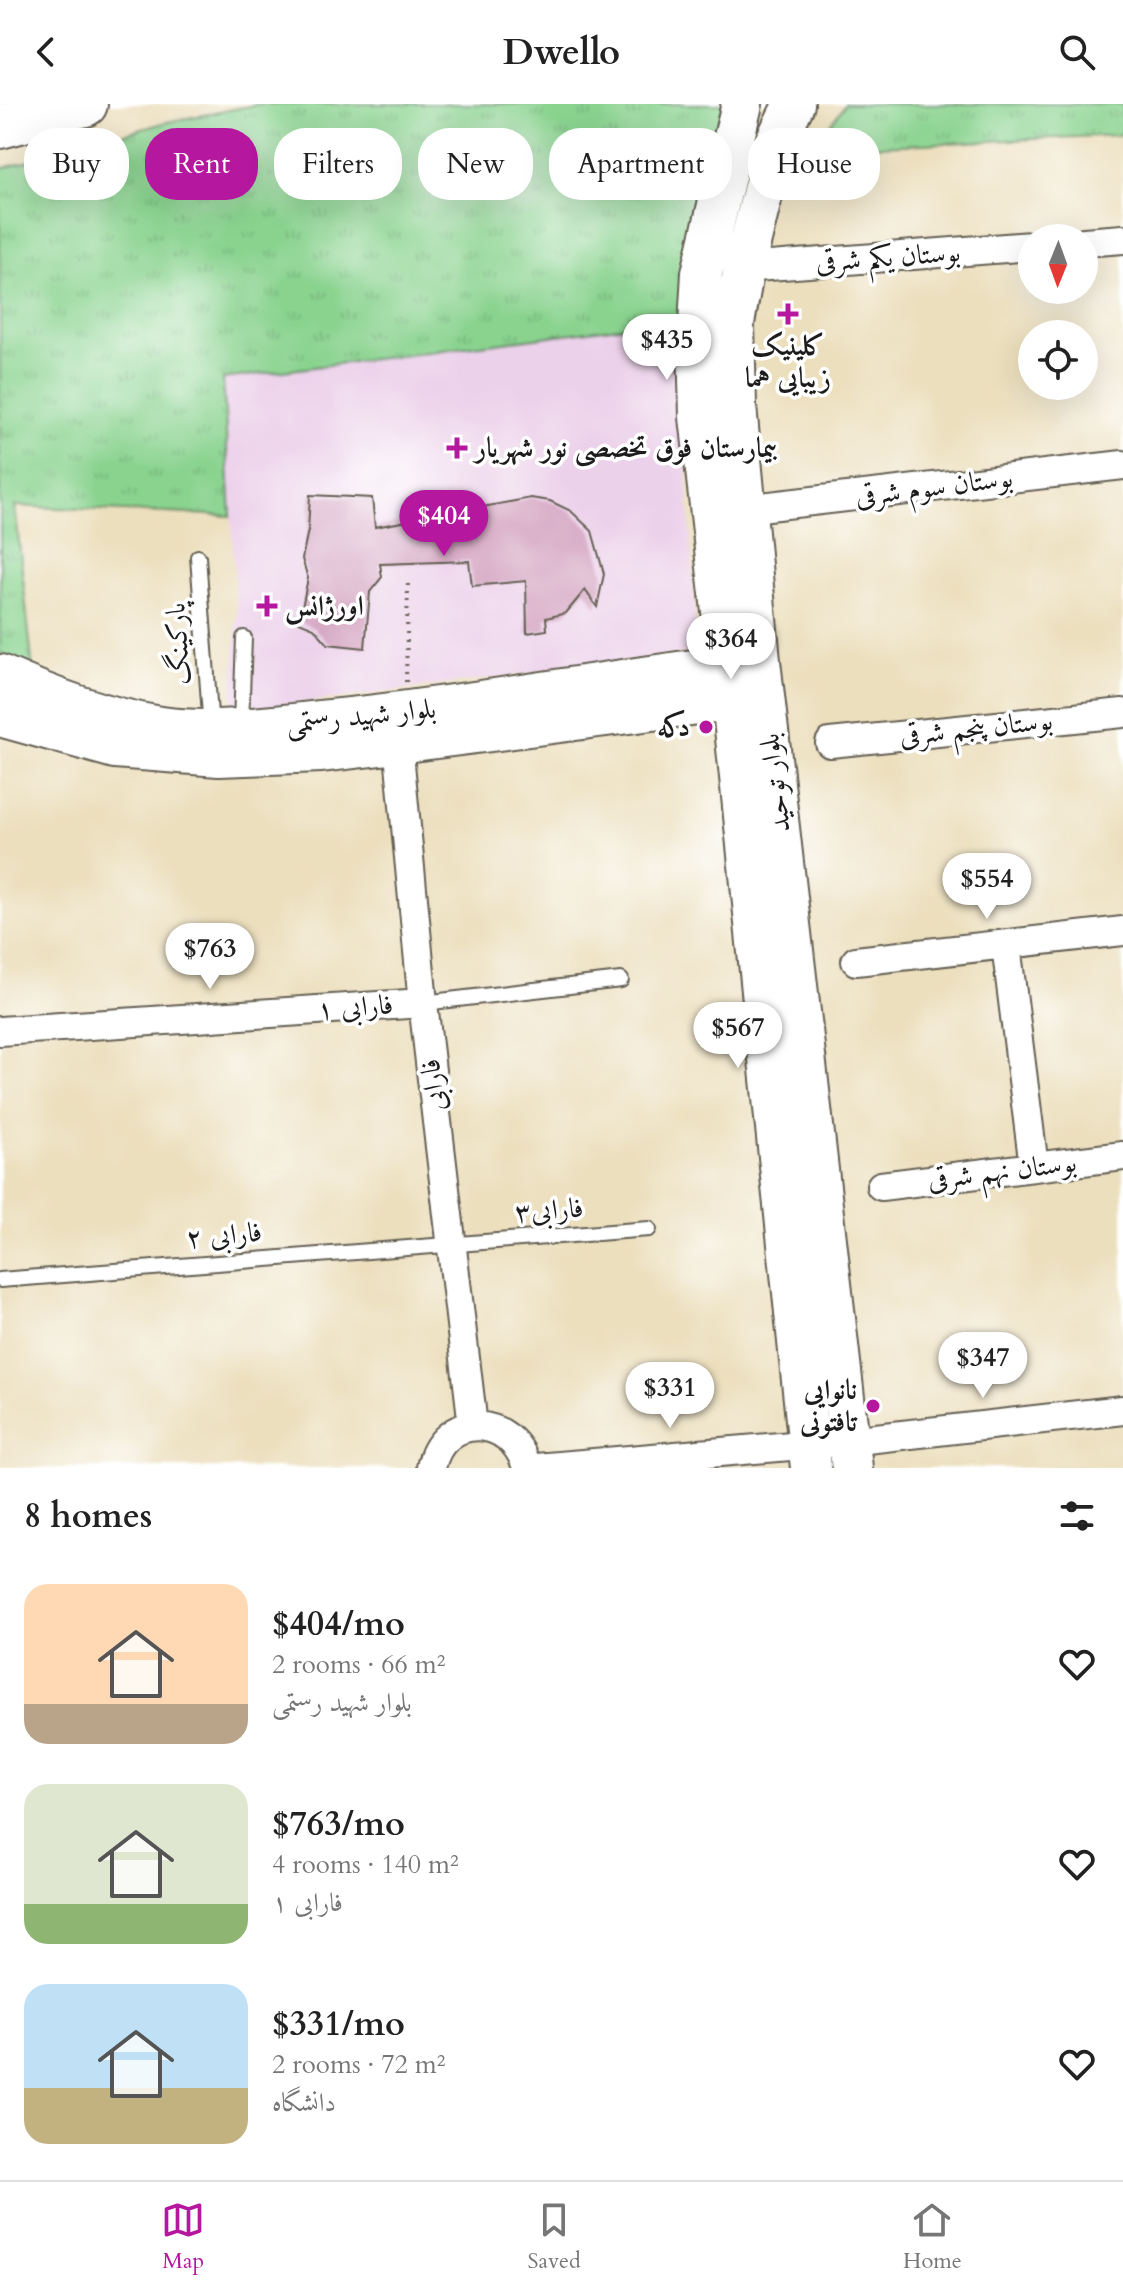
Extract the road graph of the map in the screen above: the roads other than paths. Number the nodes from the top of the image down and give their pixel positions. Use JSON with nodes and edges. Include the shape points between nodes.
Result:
{"nodes":[{"id":1,"x":85,"y":104,"type":"edge"},
{"id":2,"x":742,"y":104,"type":"edge"},
{"id":3,"x":794,"y":104,"type":"edge"},
{"id":4,"x":0,"y":126,"type":"edge"},
{"id":5,"x":1123,"y":239,"type":"edge"},
{"id":6,"x":1098,"y":241,"type":"edge"},
{"id":7,"x":1018,"y":247,"type":"edge"},
{"id":8,"x":744,"y":268,"type":"junction"},
{"id":9,"x":1123,"y":465,"type":"edge"},
{"id":10,"x":744,"y":509,"type":"junction"},
{"id":11,"x":198,"y":557,"type":"dead end"},
{"id":12,"x":244,"y":638,"type":"dead end"},
{"id":13,"x":0,"y":675,"type":"edge"},
{"id":14,"x":746,"y":680,"type":"junction"},
{"id":15,"x":1123,"y":713,"type":"edge"},
{"id":16,"x":0,"y":716,"type":"edge"},
{"id":17,"x":226,"y":728,"type":"junction"},
{"id":18,"x":402,"y":728,"type":"junction"},
{"id":19,"x":830,"y":743,"type":"dead end"},
{"id":20,"x":1123,"y":931,"type":"edge"},
{"id":21,"x":1006,"y":945,"type":"junction"},
{"id":22,"x":856,"y":961,"type":"dead end"},
{"id":23,"x":621,"y":980,"type":"dead end"},
{"id":24,"x":423,"y":1003,"type":"junction"},
{"id":25,"x":0,"y":1031,"type":"edge"},
{"id":26,"x":1123,"y":1156,"type":"edge"},
{"id":27,"x":1034,"y":1167,"type":"junction"},
{"id":28,"x":881,"y":1186,"type":"dead end"},
{"id":29,"x":649,"y":1229,"type":"dead end"},
{"id":30,"x":452,"y":1243,"type":"junction"},
{"id":31,"x":0,"y":1280,"type":"edge"},
{"id":32,"x":1123,"y":1410,"type":"edge"},
{"id":33,"x":473,"y":1426,"type":"junction"},
{"id":34,"x":851,"y":1455,"type":"edge"},
{"id":35,"x":809,"y":1456,"type":"edge"},
{"id":36,"x":431,"y":1468,"type":"edge"},
{"id":37,"x":527,"y":1468,"type":"edge"},
{"id":38,"x":536,"y":1468,"type":"edge"}],
"edges":[{"from":1,"to":4,"type":"highway"},
{"from":2,"to":14,"type":"street","name":"بلوار توحید","via":[[702,273],[698,342],[700,417]]},
{"from":3,"to":8,"type":"street","name":"بلوار توحید","via":[[775,143]]},
{"from":5,"to":6,"type":"street"},
{"from":7,"to":8,"type":"street","name":"بوستان یکم شرقی"},
{"from":8,"to":10,"type":"street","name":"بلوار توحید","via":[[734,323]]},
{"from":9,"to":10,"type":"street","name":"بوستان سوم شرقی"},
{"from":10,"to":14,"type":"street","name":"بلوار توحید"},
{"from":11,"to":17,"type":"lane","name":"پارکینگ"},
{"from":12,"to":17,"type":"lane"},
{"from":13,"to":17,"type":"street","name":"بلوار شهید رستمی","via":[[66,704],[162,727]]},
{"from":14,"to":18,"type":"street","name":"بلوار شهید رستمی"},
{"from":14,"to":34,"type":"street","name":"بلوار توحید"},
{"from":14,"to":35,"type":"street","name":"بلوار توحید"},
{"from":15,"to":19,"type":"street","name":"بوستان پنجم شرقی"},
{"from":16,"to":18,"type":"street","name":"بلوار شهید رستمی","via":[[115,748],[219,756],[321,752]]},
{"from":17,"to":18,"type":"street","name":"بلوار شهید رستمی"},
{"from":18,"to":24,"type":"street","name":"فارابی"},
{"from":20,"to":21,"type":"street"},
{"from":21,"to":22,"type":"street"},
{"from":21,"to":27,"type":"street"},
{"from":23,"to":24,"type":"lane"},
{"from":24,"to":25,"type":"street","name":"فارابی ۱"},
{"from":24,"to":30,"type":"street","name":"فارابی"},
{"from":26,"to":27,"type":"street","name":"بوستان نهم شرقی"},
{"from":27,"to":28,"type":"street","name":"بوستان نهم شرقی"},
{"from":29,"to":30,"type":"lane","name":"فارابی۳"},
{"from":30,"to":31,"type":"lane","name":"فارابی ۲"},
{"from":30,"to":33,"type":"street","name":"فارابی"},
{"from":32,"to":34,"type":"street"},
{"from":33,"to":36,"type":"street","via":[[448,1437]]},
{"from":33,"to":37,"type":"street","via":[[502,1432],[514,1441]]},
{"from":34,"to":35,"type":"street"},
{"from":35,"to":38,"type":"street"}]}
